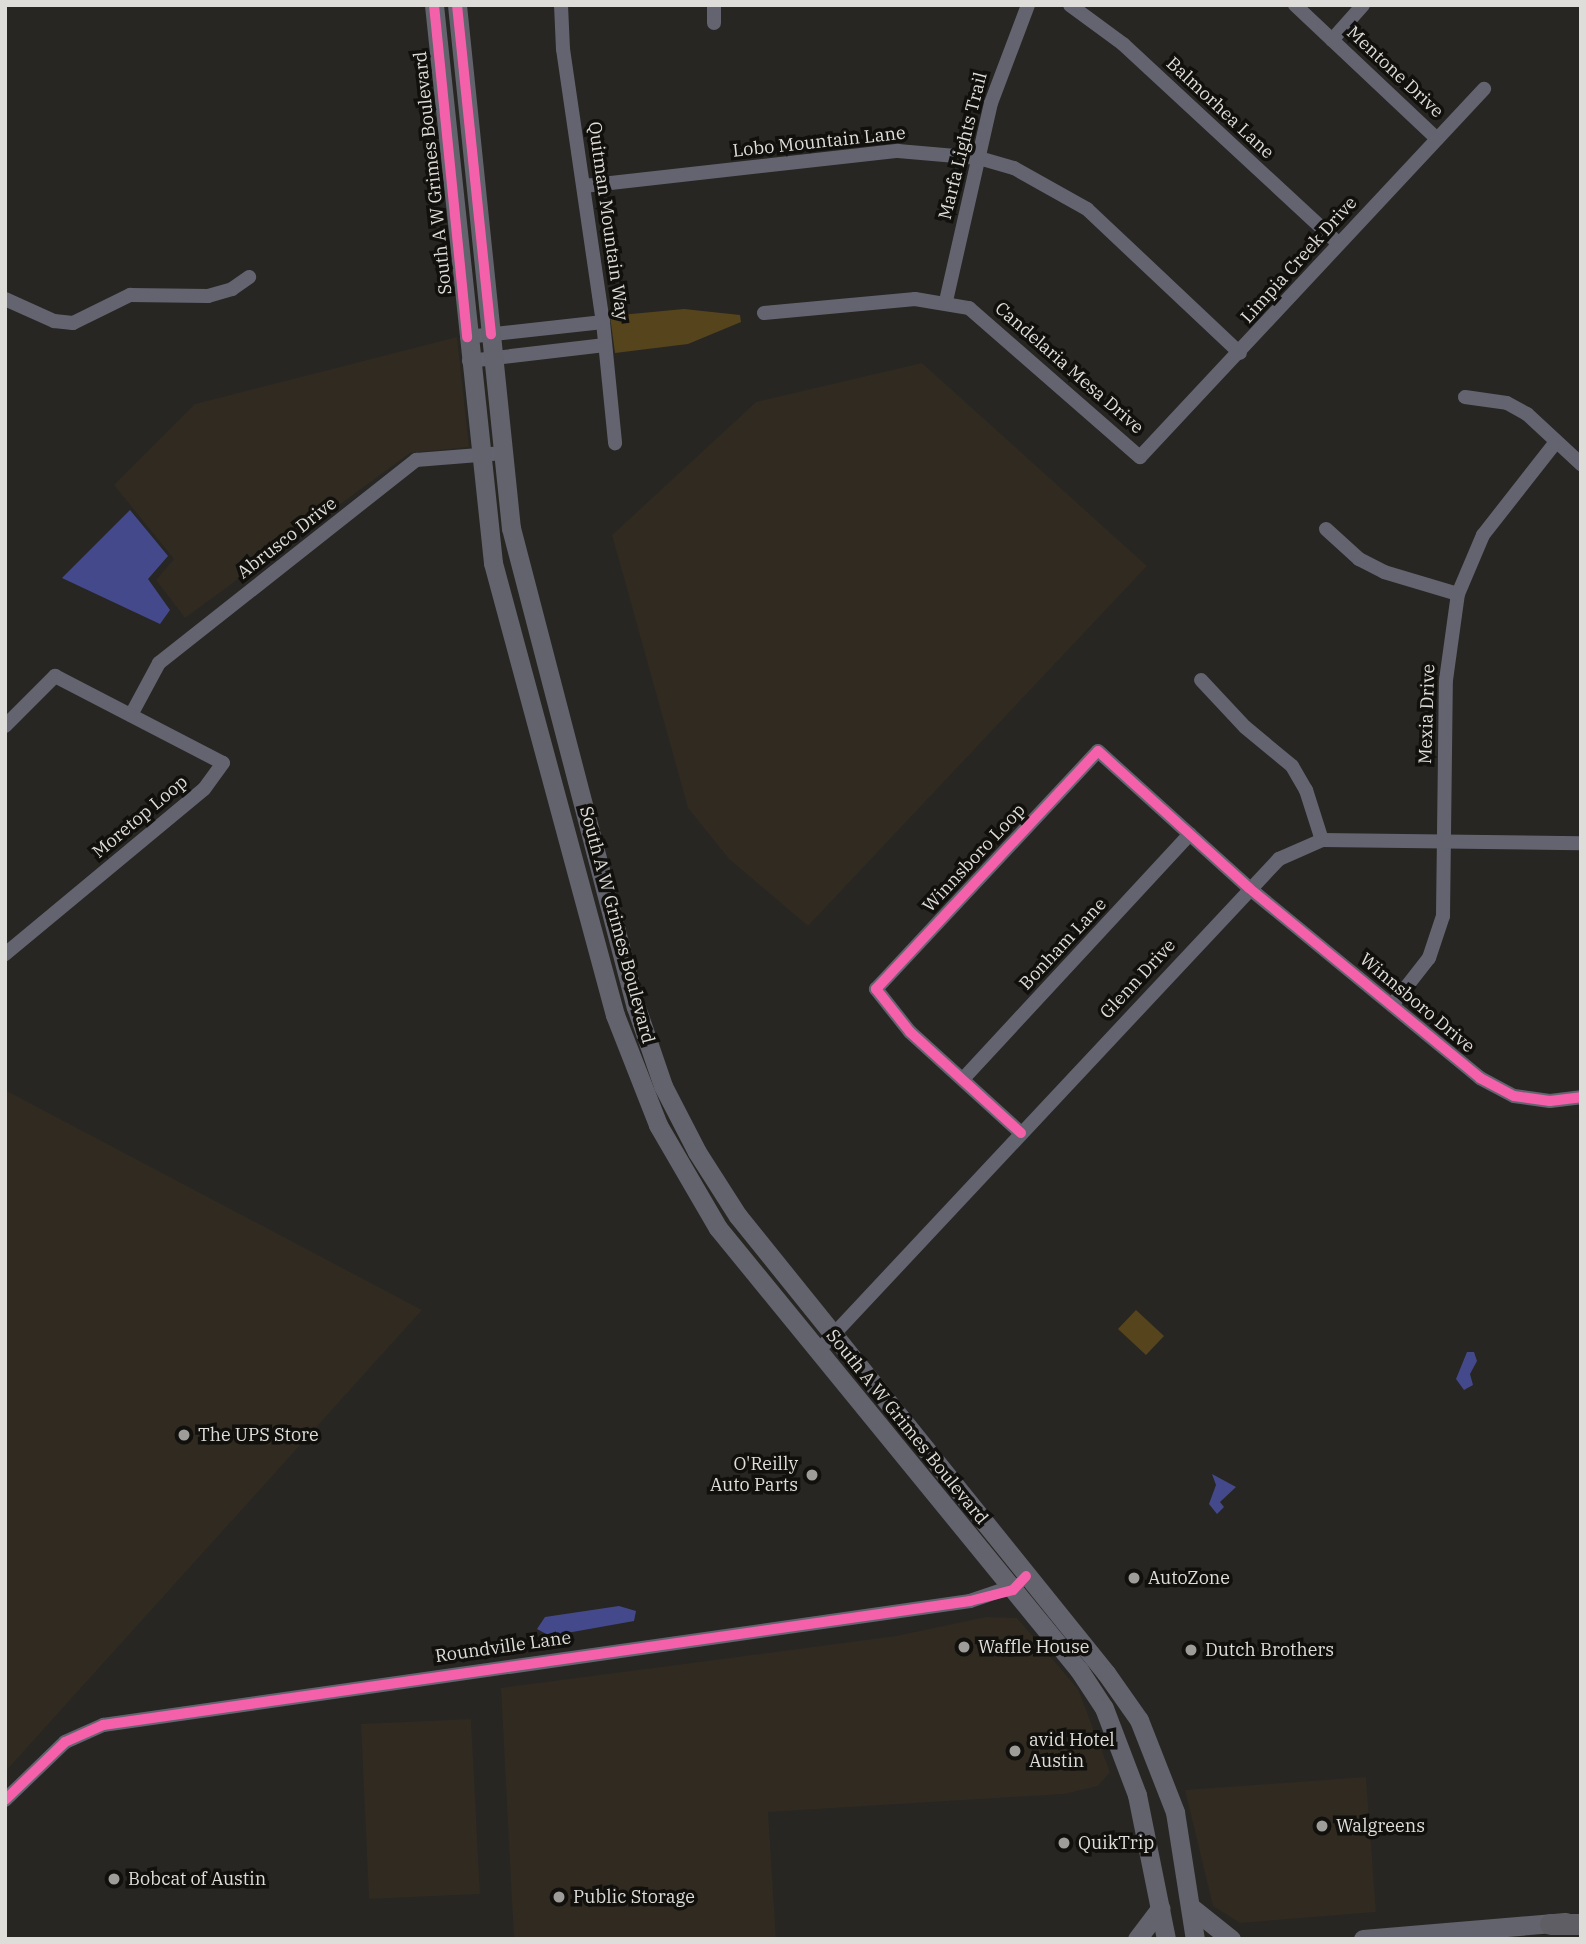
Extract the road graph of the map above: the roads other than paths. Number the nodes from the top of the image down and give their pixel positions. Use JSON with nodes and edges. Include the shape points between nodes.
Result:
{"nodes":[{"id":1,"x":434,"y":5,"type":"edge"},
{"id":2,"x":457,"y":5,"type":"edge"},
{"id":3,"x":561,"y":5,"type":"edge"},
{"id":4,"x":714,"y":5,"type":"edge"},
{"id":5,"x":1028,"y":5,"type":"edge"},
{"id":6,"x":1070,"y":5,"type":"edge"},
{"id":7,"x":1295,"y":5,"type":"edge"},
{"id":8,"x":1363,"y":5,"type":"edge"},
{"id":9,"x":714,"y":23,"type":"dead end"},
{"id":10,"x":1332,"y":40,"type":"junction"},
{"id":11,"x":1485,"y":89,"type":"dead end"},
{"id":12,"x":1437,"y":139,"type":"junction"},
{"id":13,"x":979,"y":158,"type":"junction"},
{"id":14,"x":473,"y":166,"type":"junction"},
{"id":15,"x":450,"y":168,"type":"junction"},
{"id":16,"x":584,"y":186,"type":"junction"},
{"id":17,"x":1339,"y":244,"type":"junction"},
{"id":18,"x":249,"y":277,"type":"dead end"},
{"id":19,"x":5,"y":299,"type":"edge"},
{"id":20,"x":946,"y":301,"type":"junction"},
{"id":21,"x":764,"y":313,"type":"dead end"},
{"id":22,"x":603,"y":323,"type":"junction"},
{"id":23,"x":491,"y":334,"type":"junction"},
{"id":24,"x":467,"y":337,"type":"junction"},
{"id":25,"x":605,"y":345,"type":"junction"},
{"id":26,"x":1240,"y":353,"type":"junction"},
{"id":27,"x":494,"y":359,"type":"junction"},
{"id":28,"x":469,"y":361,"type":"junction"},
{"id":29,"x":1465,"y":397,"type":"dead end"},
{"id":30,"x":1556,"y":442,"type":"junction"},
{"id":31,"x":615,"y":443,"type":"dead end"},
{"id":32,"x":504,"y":453,"type":"junction"},
{"id":33,"x":479,"y":456,"type":"junction"},
{"id":34,"x":1140,"y":457,"type":"joint"},
{"id":35,"x":1581,"y":464,"type":"edge"},
{"id":36,"x":1326,"y":529,"type":"dead end"},
{"id":37,"x":1458,"y":594,"type":"junction"},
{"id":38,"x":505,"y":610,"type":"junction"},
{"id":39,"x":542,"y":639,"type":"junction"},
{"id":40,"x":1201,"y":680,"type":"dead end"},
{"id":41,"x":131,"y":715,"type":"junction"},
{"id":42,"x":5,"y":726,"type":"edge"},
{"id":43,"x":1190,"y":834,"type":"junction"},
{"id":44,"x":1322,"y":840,"type":"junction"},
{"id":45,"x":1444,"y":843,"type":"junction"},
{"id":46,"x":1581,"y":843,"type":"edge"},
{"id":47,"x":1249,"y":888,"type":"junction"},
{"id":48,"x":617,"y":932,"type":"junction"},
{"id":49,"x":594,"y":938,"type":"junction"},
{"id":50,"x":5,"y":954,"type":"edge"},
{"id":51,"x":1392,"y":1004,"type":"junction"},
{"id":52,"x":963,"y":1079,"type":"junction"},
{"id":53,"x":663,"y":1086,"type":"junction"},
{"id":54,"x":645,"y":1094,"type":"junction"},
{"id":55,"x":1581,"y":1097,"type":"edge"},
{"id":56,"x":1021,"y":1133,"type":"junction"},
{"id":57,"x":832,"y":1335,"type":"junction"},
{"id":58,"x":818,"y":1350,"type":"junction"},
{"id":59,"x":1020,"y":1583,"type":"junction"},
{"id":60,"x":1128,"y":1762,"type":"junction"},
{"id":61,"x":5,"y":1800,"type":"edge"},
{"id":62,"x":1180,"y":1838,"type":"junction"},
{"id":63,"x":1160,"y":1908,"type":"junction"},
{"id":64,"x":1192,"y":1908,"type":"junction"},
{"id":65,"x":1581,"y":1922,"type":"edge"},
{"id":66,"x":1550,"y":1924,"type":"joint"},
{"id":67,"x":1137,"y":1939,"type":"edge"},
{"id":68,"x":1166,"y":1939,"type":"edge"},
{"id":69,"x":1195,"y":1939,"type":"edge"},
{"id":70,"x":1231,"y":1939,"type":"edge"},
{"id":71,"x":1363,"y":1939,"type":"edge"}],
"edges":[{"from":1,"to":15,"type":"main road","name":"South A W Grimes Boulevard"},
{"from":2,"to":14,"type":"main road","name":"South A W Grimes Boulevard"},
{"from":3,"to":16,"type":"street","name":"Quitman Mountain Way","via":[[563,49]]},
{"from":4,"to":9,"type":"street"},
{"from":5,"to":13,"type":"street","name":"Marfa Lights Trail","via":[[998,81]]},
{"from":6,"to":17,"type":"street","name":"Balmorhea Lane","via":[[1124,44]]},
{"from":7,"to":10,"type":"street","name":"Mentone Drive"},
{"from":8,"to":10,"type":"street"},
{"from":10,"to":12,"type":"street","name":"Mentone Drive"},
{"from":11,"to":12,"type":"street","name":"Limpia Creek Drive"},
{"from":12,"to":17,"type":"street","name":"Limpia Creek Drive"},
{"from":13,"to":16,"type":"street","name":"Lobo Mountain Lane","via":[[898,151]]},
{"from":13,"to":20,"type":"street","name":"Marfa Lights Trail"},
{"from":13,"to":26,"type":"street","name":"Lobo Mountain Lane","via":[[1014,168],[1087,209]]},
{"from":14,"to":15,"type":"main road"},
{"from":14,"to":23,"type":"main road","name":"South A W Grimes Boulevard"},
{"from":15,"to":24,"type":"main road","name":"South A W Grimes Boulevard"},
{"from":16,"to":22,"type":"street","name":"Quitman Mountain Way"},
{"from":17,"to":26,"type":"street","name":"Limpia Creek Drive"},
{"from":18,"to":19,"type":"street","via":[[232,289],[208,296],[130,295],[73,323],[54,321]]},
{"from":20,"to":21,"type":"street","name":"Candelaria Mesa Drive","via":[[899,300]]},
{"from":20,"to":34,"type":"street","name":"Candelaria Mesa Drive","via":[[969,308],[997,328]]},
{"from":22,"to":23,"type":"street"},
{"from":22,"to":25,"type":"street","name":"Quitman Mountain Way"},
{"from":23,"to":24,"type":"street"},
{"from":23,"to":27,"type":"main road","name":"South A W Grimes Boulevard"},
{"from":24,"to":28,"type":"main road","name":"South A W Grimes Boulevard"},
{"from":25,"to":27,"type":"street"},
{"from":25,"to":31,"type":"street","name":"Quitman Mountain Way"},
{"from":26,"to":34,"type":"street","name":"Limpia Creek Drive"},
{"from":27,"to":28,"type":"street"},
{"from":27,"to":32,"type":"main road","name":"South A W Grimes Boulevard"},
{"from":28,"to":33,"type":"main road","name":"South A W Grimes Boulevard"},
{"from":29,"to":30,"type":"street","via":[[1507,403],[1527,414]]},
{"from":30,"to":35,"type":"street"},
{"from":30,"to":37,"type":"street","name":"Mexia Drive","via":[[1483,534]]},
{"from":32,"to":33,"type":"street","name":"Abrusco Drive"},
{"from":32,"to":39,"type":"main road","name":"South A W Grimes Boulevard","via":[[511,527]]},
{"from":33,"to":38,"type":"main road","name":"South A W Grimes Boulevard","via":[[492,563]]},
{"from":33,"to":41,"type":"street","name":"Abrusco Drive","via":[[416,460],[159,663]]},
{"from":36,"to":37,"type":"street","via":[[1359,559],[1384,572]]},
{"from":37,"to":45,"type":"street","name":"Mexia Drive","via":[[1446,680]]},
{"from":38,"to":39,"type":"main road","via":[[528,622]]},
{"from":38,"to":49,"type":"main road","name":"South A W Grimes Boulevard"},
{"from":39,"to":48,"type":"main road","name":"South A W Grimes Boulevard"},
{"from":40,"to":44,"type":"street","via":[[1245,727],[1292,766],[1306,790]]},
{"from":41,"to":42,"type":"street","name":"Moretop Loop","via":[[55,676]]},
{"from":41,"to":50,"type":"street","name":"Moretop Loop","via":[[223,763],[204,789]]},
{"from":43,"to":47,"type":"street","name":"Winnsboro Loop"},
{"from":43,"to":52,"type":"street","name":"Bonham Lane"},
{"from":43,"to":52,"type":"street","name":"Winnsboro Loop","via":[[1098,751],[876,989],[910,1032]]},
{"from":44,"to":45,"type":"street","name":"Glenn Drive"},
{"from":44,"to":47,"type":"street","name":"Glenn Drive","via":[[1286,855]]},
{"from":45,"to":46,"type":"street","name":"Glenn Drive"},
{"from":45,"to":51,"type":"street","name":"Mexia Drive","via":[[1443,916],[1438,938],[1429,958]]},
{"from":47,"to":51,"type":"street","name":"Winnsboro Drive"},
{"from":47,"to":56,"type":"street","name":"Glenn Drive"},
{"from":48,"to":49,"type":"main road"},
{"from":48,"to":53,"type":"main road","name":"South A W Grimes Boulevard"},
{"from":49,"to":54,"type":"main road","name":"South A W Grimes Boulevard","via":[[615,1015]]},
{"from":51,"to":55,"type":"street","name":"Winnsboro Drive","via":[[1480,1078],[1514,1096],[1550,1101]]},
{"from":52,"to":56,"type":"street","name":"Winnsboro Loop"},
{"from":53,"to":54,"type":"main road"},
{"from":53,"to":57,"type":"main road","name":"South A W Grimes Boulevard","via":[[697,1152],[738,1216]]},
{"from":54,"to":58,"type":"main road","name":"South A W Grimes Boulevard","via":[[686,1179],[718,1228]]},
{"from":56,"to":57,"type":"street","name":"Glenn Drive"},
{"from":57,"to":58,"type":"street","name":"Glenn Drive"},
{"from":57,"to":59,"type":"main road","name":"South A W Grimes Boulevard"},
{"from":58,"to":59,"type":"main road","name":"South A W Grimes Boulevard"},
{"from":59,"to":60,"type":"main road","name":"South A W Grimes Boulevard","via":[[1104,1708]]},
{"from":59,"to":61,"type":"street","name":"Roundville Lane","via":[[970,1601],[103,1725],[65,1742]]},
{"from":59,"to":62,"type":"main road","name":"South A W Grimes Boulevard","via":[[1106,1673],[1139,1720],[1166,1782]]},
{"from":60,"to":62,"type":"main road","via":[[1154,1781],[1167,1825]]},
{"from":60,"to":63,"type":"main road","name":"South A W Grimes Boulevard"},
{"from":62,"to":64,"type":"main road","name":"South A W Grimes Boulevard"},
{"from":63,"to":67,"type":"main road"},
{"from":63,"to":68,"type":"main road","name":"South A W Grimes Boulevard"},
{"from":64,"to":69,"type":"main road","name":"South A W Grimes Boulevard"},
{"from":64,"to":70,"type":"main road"},
{"from":65,"to":66,"type":"highway"},
{"from":66,"to":71,"type":"main road"}]}
